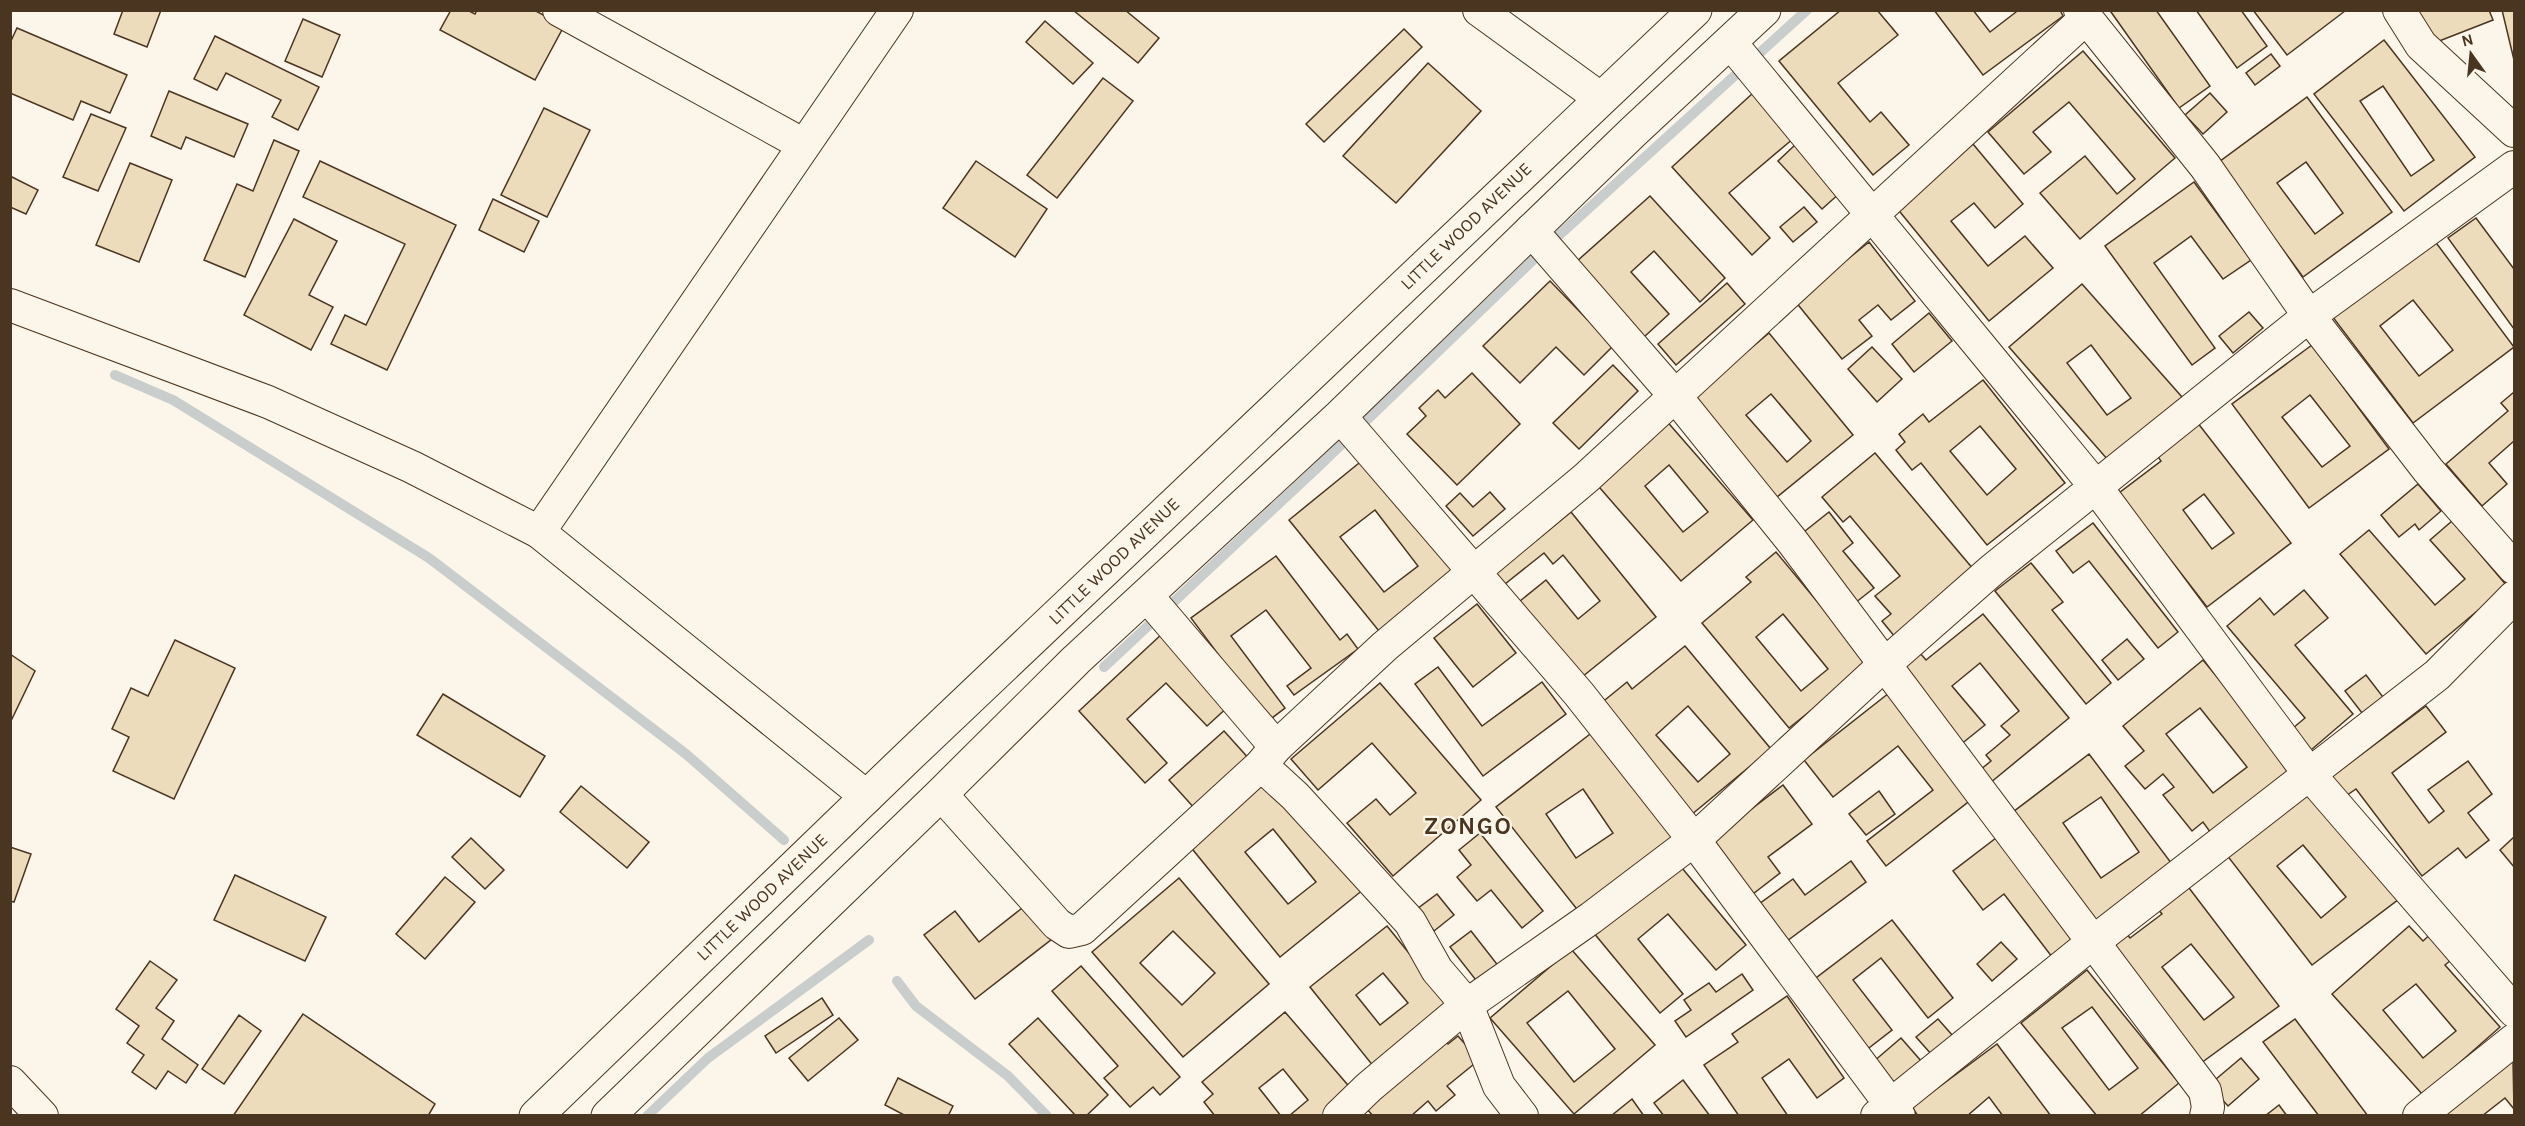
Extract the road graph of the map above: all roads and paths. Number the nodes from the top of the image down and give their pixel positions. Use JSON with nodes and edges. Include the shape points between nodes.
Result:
{"nodes":[{"id":1,"x":559,"y":10,"type":"edge"},
{"id":2,"x":897,"y":10,"type":"edge"},
{"id":3,"x":1479,"y":10,"type":"edge"},
{"id":4,"x":1695,"y":10,"type":"edge"},
{"id":5,"x":1764,"y":10,"type":"edge"},
{"id":6,"x":2399,"y":10,"type":"edge"},
{"id":7,"x":2083,"y":14,"type":"edge"},
{"id":8,"x":1730,"y":42,"type":"junction"},
{"id":9,"x":1600,"y":98,"type":"junction"},
{"id":10,"x":2514,"y":131,"type":"edge"},
{"id":11,"x":804,"y":145,"type":"junction"},
{"id":12,"x":2514,"y":167,"type":"edge"},
{"id":13,"x":1873,"y":214,"type":"junction"},
{"id":14,"x":1531,"y":230,"type":"junction"},
{"id":15,"x":10,"y":305,"type":"edge"},
{"id":16,"x":2309,"y":316,"type":"junction"},
{"id":17,"x":1676,"y":397,"type":"junction"},
{"id":18,"x":1340,"y":416,"type":"junction"},
{"id":19,"x":2096,"y":487,"type":"junction"},
{"id":20,"x":539,"y":532,"type":"junction"},
{"id":21,"x":2514,"y":568,"type":"edge"},
{"id":22,"x":1472,"y":572,"type":"junction"},
{"id":23,"x":1147,"y":596,"type":"junction"},
{"id":24,"x":2514,"y":597,"type":"edge"},
{"id":25,"x":1884,"y":665,"type":"junction"},
{"id":26,"x":1268,"y":756,"type":"junction"},
{"id":27,"x":2310,"y":776,"type":"junction"},
{"id":28,"x":941,"y":794,"type":"junction"},
{"id":29,"x":867,"y":797,"type":"junction"},
{"id":30,"x":1694,"y":840,"type":"junction"},
{"id":31,"x":2092,"y":943,"type":"junction"},
{"id":32,"x":1467,"y":1005,"type":"junction"},
{"id":33,"x":2514,"y":1011,"type":"edge"},
{"id":34,"x":2514,"y":1040,"type":"edge"},
{"id":35,"x":10,"y":1082,"type":"edge"},
{"id":36,"x":1889,"y":1112,"type":"edge"},
{"id":37,"x":42,"y":1116,"type":"edge"},
{"id":38,"x":536,"y":1116,"type":"edge"},
{"id":39,"x":608,"y":1116,"type":"edge"},
{"id":40,"x":1339,"y":1116,"type":"edge"},
{"id":41,"x":1522,"y":1116,"type":"edge"},
{"id":42,"x":2205,"y":1116,"type":"edge"},
{"id":43,"x":2419,"y":1116,"type":"edge"}],
"edges":[{"from":1,"to":11,"type":"street"},
{"from":2,"to":11,"type":"street"},
{"from":3,"to":9,"type":"street"},
{"from":4,"to":9,"type":"highway","name":"LITTLE WOOD AVENUE"},
{"from":5,"to":8,"type":"highway"},
{"from":6,"to":10,"type":"street","via":[[2421,45]]},
{"from":7,"to":13,"type":"street"},
{"from":7,"to":16,"type":"street","via":[[2205,166]]},
{"from":8,"to":13,"type":"street"},
{"from":8,"to":14,"type":"highway"},
{"from":9,"to":29,"type":"highway","name":"LITTLE WOOD AVENUE"},
{"from":11,"to":20,"type":"street"},
{"from":12,"to":16,"type":"street"},
{"from":13,"to":17,"type":"street"},
{"from":13,"to":19,"type":"street"},
{"from":14,"to":17,"type":"street"},
{"from":14,"to":18,"type":"highway"},
{"from":15,"to":20,"type":"street","via":[[268,402],[412,467]]},
{"from":16,"to":19,"type":"street"},
{"from":16,"to":21,"type":"street","via":[[2428,470]]},
{"from":17,"to":22,"type":"street"},
{"from":17,"to":25,"type":"street","via":[[1792,541]]},
{"from":18,"to":22,"type":"street"},
{"from":18,"to":23,"type":"highway"},
{"from":19,"to":25,"type":"street","via":[[1992,570]]},
{"from":19,"to":27,"type":"street"},
{"from":20,"to":29,"type":"street"},
{"from":22,"to":26,"type":"street","via":[[1385,646]]},
{"from":22,"to":30,"type":"street","via":[[1579,694]]},
{"from":23,"to":26,"type":"street"},
{"from":23,"to":28,"type":"highway","via":[[1076,660]]},
{"from":24,"to":27,"type":"street","via":[[2437,675]]},
{"from":25,"to":30,"type":"street"},
{"from":25,"to":31,"type":"street"},
{"from":26,"to":28,"type":"street","via":[[1082,929],[1068,932]]},
{"from":26,"to":32,"type":"street","via":[[1302,803],[1410,922],[1437,970]]},
{"from":27,"to":31,"type":"street"},
{"from":27,"to":33,"type":"street"},
{"from":28,"to":39,"type":"highway"},
{"from":29,"to":38,"type":"highway","name":"LITTLE WOOD AVENUE"},
{"from":30,"to":32,"type":"street"},
{"from":30,"to":36,"type":"street"},
{"from":31,"to":36,"type":"street"},
{"from":31,"to":42,"type":"street","via":[[2205,1091]]},
{"from":32,"to":40,"type":"street"},
{"from":32,"to":41,"type":"street","via":[[1499,1086]]},
{"from":34,"to":43,"type":"street"},
{"from":35,"to":37,"type":"street"}]}
